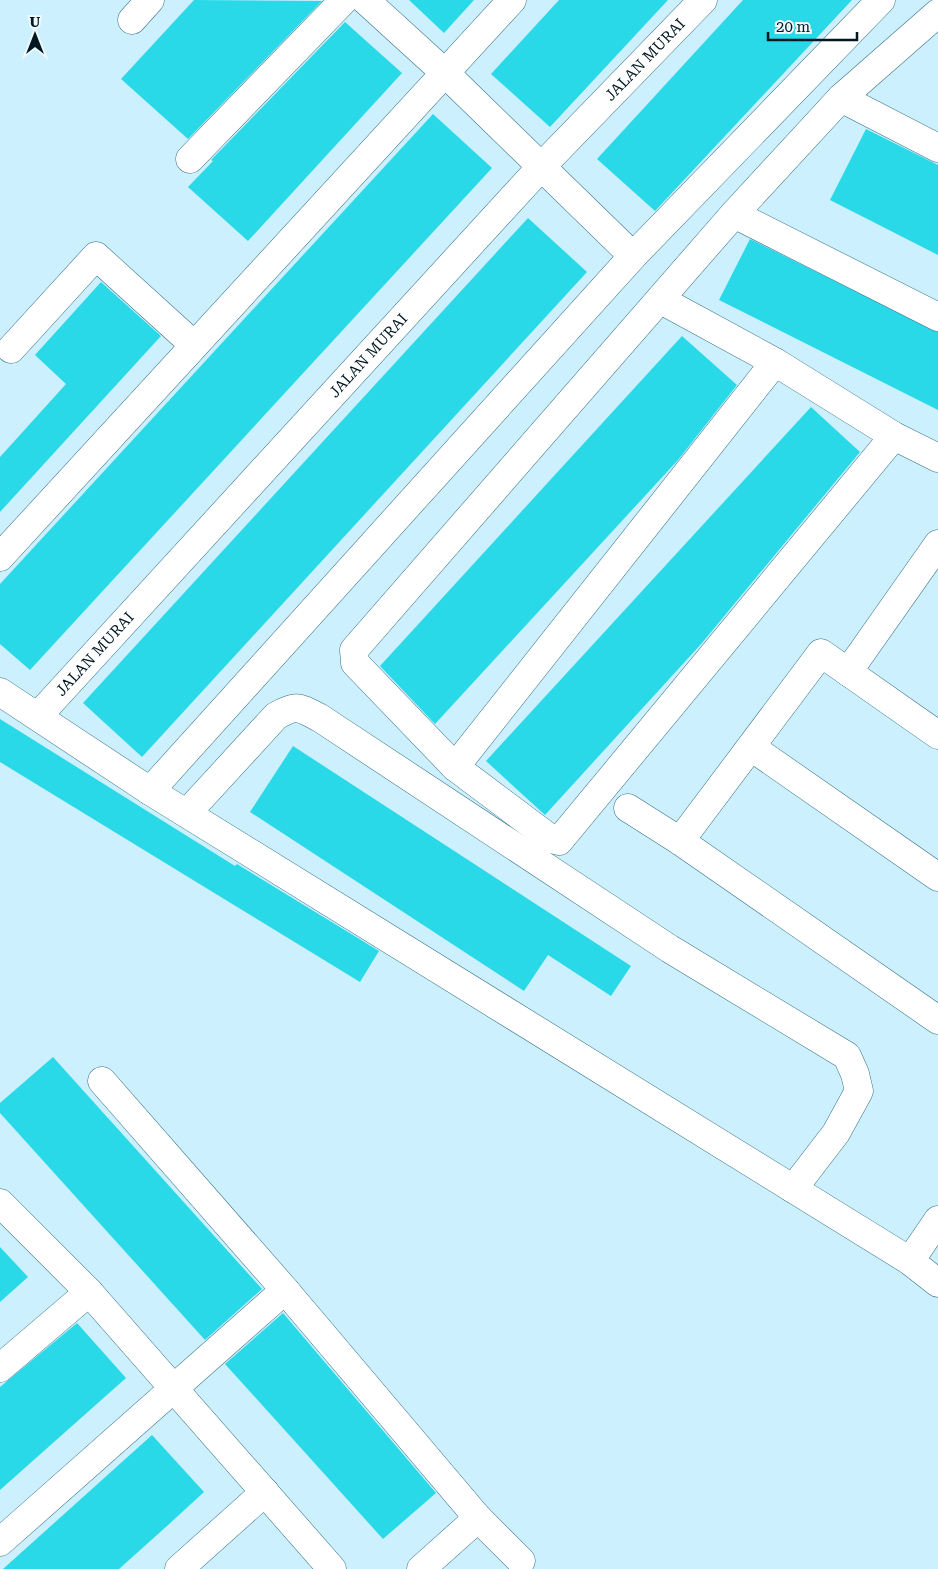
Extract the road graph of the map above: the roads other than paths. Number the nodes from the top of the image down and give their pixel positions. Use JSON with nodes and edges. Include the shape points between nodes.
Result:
{"nodes":[{"id":1,"x":150,"y":0,"type":"edge"},
{"id":2,"x":344,"y":0,"type":"edge"},
{"id":3,"x":365,"y":0,"type":"edge"},
{"id":4,"x":512,"y":0,"type":"edge"},
{"id":5,"x":703,"y":0,"type":"edge"},
{"id":6,"x":881,"y":0,"type":"edge"},
{"id":7,"x":938,"y":12,"type":"edge"},
{"id":8,"x":132,"y":20,"type":"dead end"},
{"id":9,"x":444,"y":72,"type":"junction"},
{"id":10,"x":841,"y":98,"type":"junction"},
{"id":11,"x":938,"y":148,"type":"edge"},
{"id":12,"x":190,"y":158,"type":"dead end"},
{"id":13,"x":541,"y":167,"type":"junction"},
{"id":14,"x":734,"y":214,"type":"junction"},
{"id":15,"x":633,"y":256,"type":"junction"},
{"id":16,"x":662,"y":300,"type":"junction"},
{"id":17,"x":938,"y":317,"type":"edge"},
{"id":18,"x":194,"y":345,"type":"junction"},
{"id":19,"x":11,"y":349,"type":"dead end"},
{"id":20,"x":775,"y":362,"type":"junction"},
{"id":21,"x":894,"y":436,"type":"junction"},
{"id":22,"x":938,"y":458,"type":"edge"},
{"id":23,"x":938,"y":544,"type":"edge"},
{"id":24,"x":0,"y":557,"type":"edge"},
{"id":25,"x":928,"y":578,"type":"edge"},
{"id":26,"x":848,"y":672,"type":"junction"},
{"id":27,"x":0,"y":692,"type":"edge"},
{"id":28,"x":38,"y":716,"type":"junction"},
{"id":29,"x":938,"y":735,"type":"edge"},
{"id":30,"x":751,"y":747,"type":"junction"},
{"id":31,"x":455,"y":767,"type":"junction"},
{"id":32,"x":150,"y":791,"type":"junction"},
{"id":33,"x":628,"y":808,"type":"dead end"},
{"id":34,"x":188,"y":813,"type":"junction"},
{"id":35,"x":680,"y":841,"type":"junction"},
{"id":36,"x":938,"y":877,"type":"edge"},
{"id":37,"x":938,"y":1020,"type":"edge"},
{"id":38,"x":102,"y":1081,"type":"dead end"},
{"id":39,"x":793,"y":1189,"type":"junction"},
{"id":40,"x":0,"y":1202,"type":"edge"},
{"id":41,"x":938,"y":1220,"type":"edge"},
{"id":42,"x":910,"y":1261,"type":"junction"},
{"id":43,"x":938,"y":1283,"type":"edge"},
{"id":44,"x":285,"y":1290,"type":"junction"},
{"id":45,"x":89,"y":1292,"type":"junction"},
{"id":46,"x":0,"y":1368,"type":"edge"},
{"id":47,"x":174,"y":1388,"type":"junction"},
{"id":48,"x":265,"y":1492,"type":"junction"},
{"id":49,"x":478,"y":1518,"type":"junction"},
{"id":50,"x":0,"y":1542,"type":"edge"},
{"id":51,"x":521,"y":1562,"type":"dead end"},
{"id":52,"x":179,"y":1569,"type":"edge"},
{"id":53,"x":332,"y":1569,"type":"edge"},
{"id":54,"x":421,"y":1569,"type":"edge"}],
"edges":[{"from":1,"to":8,"type":"street"},
{"from":2,"to":12,"type":"street"},
{"from":3,"to":9,"type":"street"},
{"from":4,"to":9,"type":"street"},
{"from":5,"to":13,"type":"street","name":"JALAN MURAI"},
{"from":6,"to":15,"type":"street"},
{"from":7,"to":10,"type":"street"},
{"from":9,"to":13,"type":"street"},
{"from":9,"to":18,"type":"street"},
{"from":10,"to":11,"type":"street"},
{"from":10,"to":14,"type":"street"},
{"from":13,"to":15,"type":"street"},
{"from":13,"to":28,"type":"street","name":"JALAN MURAI"},
{"from":14,"to":16,"type":"street"},
{"from":14,"to":17,"type":"street"},
{"from":15,"to":32,"type":"street"},
{"from":16,"to":20,"type":"street"},
{"from":16,"to":31,"type":"street","via":[[354,650],[355,663]]},
{"from":18,"to":19,"type":"street","via":[[96,256]]},
{"from":18,"to":24,"type":"street"},
{"from":20,"to":21,"type":"street"},
{"from":20,"to":31,"type":"street"},
{"from":21,"to":22,"type":"street"},
{"from":21,"to":31,"type":"street","via":[[559,840],[551,839]]},
{"from":23,"to":25,"type":"street"},
{"from":25,"to":26,"type":"street"},
{"from":26,"to":29,"type":"street"},
{"from":26,"to":30,"type":"street","via":[[821,653]]},
{"from":27,"to":28,"type":"street"},
{"from":28,"to":32,"type":"street"},
{"from":30,"to":35,"type":"street"},
{"from":30,"to":36,"type":"street"},
{"from":32,"to":34,"type":"street"},
{"from":33,"to":35,"type":"street"},
{"from":34,"to":39,"type":"street"},
{"from":34,"to":39,"type":"street","via":[[276,716],[290,707],[320,718],[670,948],[848,1056],[859,1091],[836,1133]]},
{"from":35,"to":37,"type":"street"},
{"from":38,"to":44,"type":"street"},
{"from":39,"to":42,"type":"street"},
{"from":40,"to":45,"type":"street"},
{"from":41,"to":42,"type":"street"},
{"from":42,"to":43,"type":"street"},
{"from":44,"to":47,"type":"street"},
{"from":44,"to":49,"type":"street"},
{"from":45,"to":46,"type":"street"},
{"from":45,"to":47,"type":"street"},
{"from":47,"to":48,"type":"street"},
{"from":47,"to":50,"type":"street"},
{"from":48,"to":52,"type":"street"},
{"from":48,"to":53,"type":"street"},
{"from":49,"to":51,"type":"street"},
{"from":49,"to":54,"type":"street"}]}
